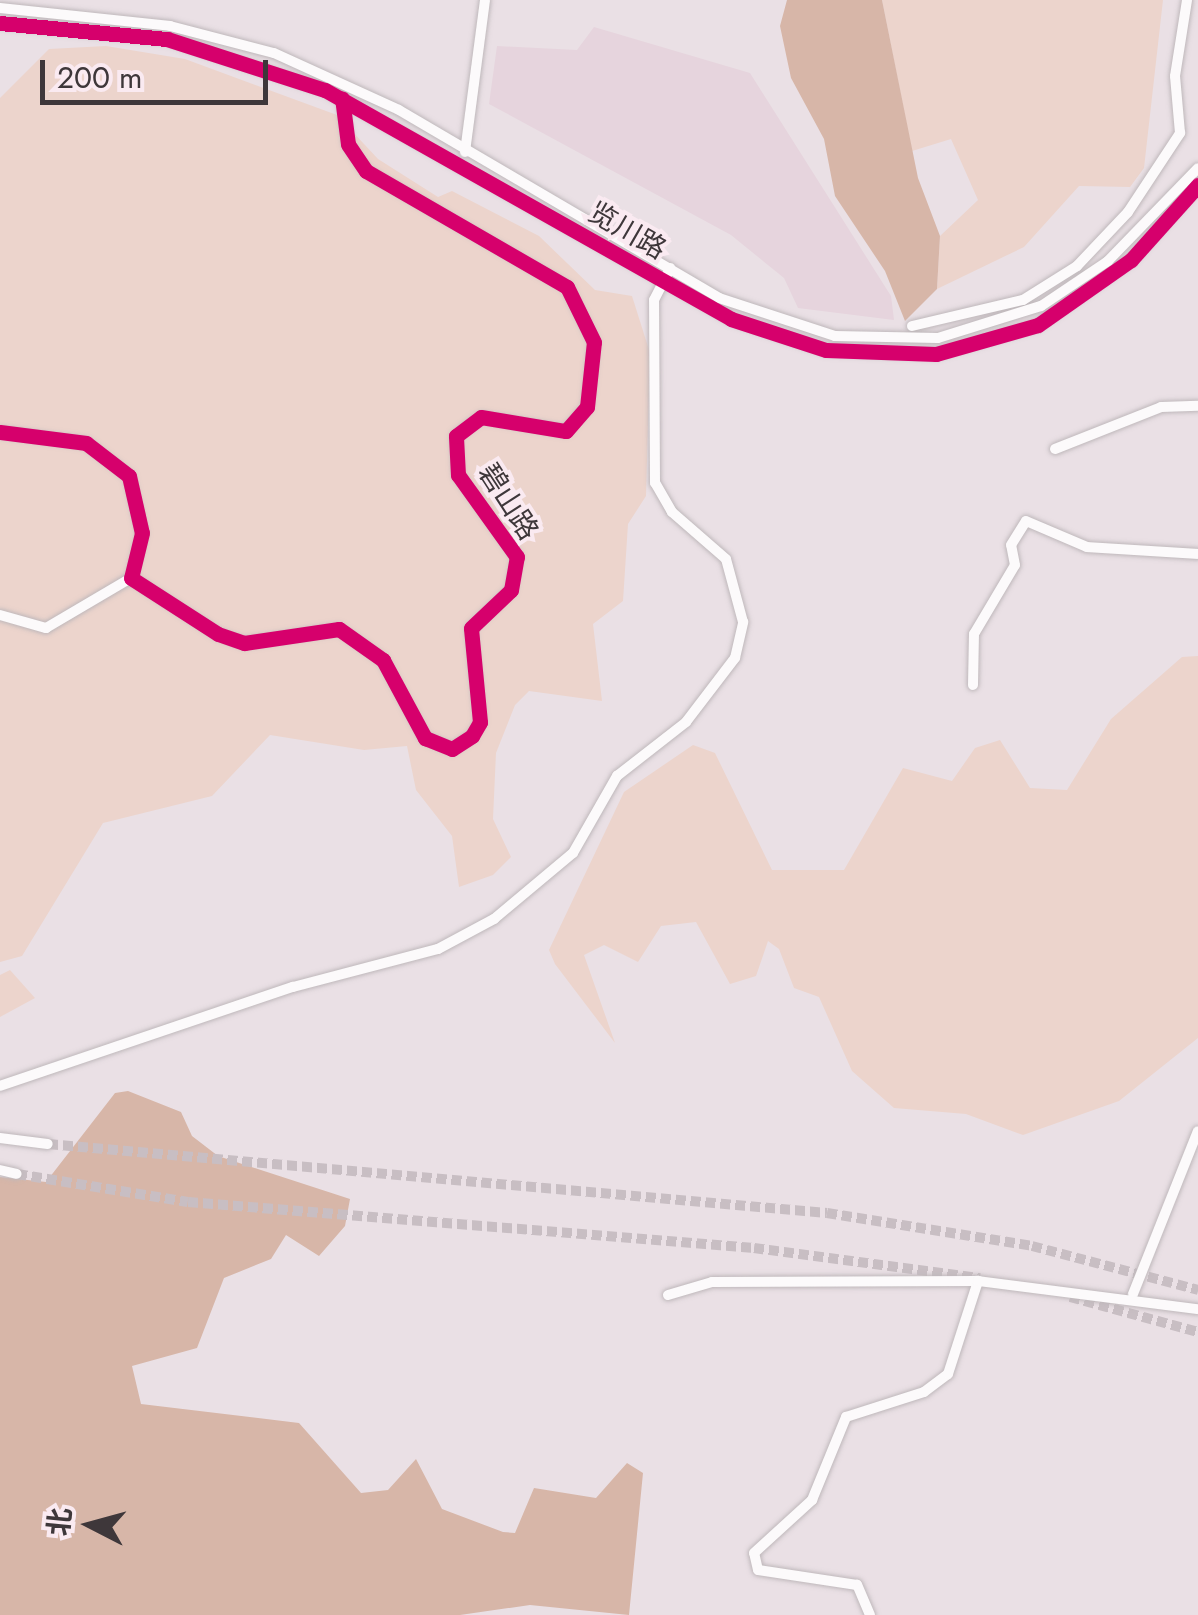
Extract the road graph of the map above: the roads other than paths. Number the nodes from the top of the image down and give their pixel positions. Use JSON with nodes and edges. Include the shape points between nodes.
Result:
{"nodes":[{"id":1,"x":485,"y":0,"type":"edge"},
{"id":2,"x":1187,"y":0,"type":"edge"},
{"id":3,"x":44,"y":6,"type":"edge"},
{"id":4,"x":0,"y":8,"type":"edge"},
{"id":5,"x":0,"y":23,"type":"edge"},
{"id":6,"x":42,"y":26,"type":"junction"},
{"id":7,"x":342,"y":98,"type":"junction"},
{"id":8,"x":466,"y":150,"type":"junction"},
{"id":9,"x":460,"y":162,"type":"junction"},
{"id":10,"x":1198,"y":168,"type":"edge"},
{"id":11,"x":1198,"y":185,"type":"edge"},
{"id":12,"x":670,"y":268,"type":"junction"},
{"id":13,"x":664,"y":281,"type":"junction"},
{"id":14,"x":912,"y":326,"type":"dead end"},
{"id":15,"x":909,"y":341,"type":"junction"},
{"id":16,"x":910,"y":356,"type":"junction"},
{"id":17,"x":1198,"y":406,"type":"edge"},
{"id":18,"x":0,"y":432,"type":"edge"},
{"id":19,"x":1055,"y":449,"type":"dead end"},
{"id":20,"x":1198,"y":554,"type":"edge"},
{"id":21,"x":131,"y":578,"type":"junction"},
{"id":22,"x":0,"y":615,"type":"edge"},
{"id":23,"x":973,"y":685,"type":"dead end"},
{"id":24,"x":0,"y":1086,"type":"edge"},
{"id":25,"x":1198,"y":1131,"type":"edge"},
{"id":26,"x":0,"y":1138,"type":"edge"},
{"id":27,"x":48,"y":1144,"type":"tunnel mouth"},
{"id":28,"x":0,"y":1170,"type":"edge"},
{"id":29,"x":17,"y":1174,"type":"tunnel mouth"},
{"id":30,"x":978,"y":1281,"type":"junction"},
{"id":31,"x":1133,"y":1294,"type":"junction"},
{"id":32,"x":668,"y":1295,"type":"dead end"},
{"id":33,"x":1198,"y":1309,"type":"edge"},
{"id":34,"x":870,"y":1615,"type":"edge"}],
"edges":[{"from":1,"to":8,"type":"street"},
{"from":2,"to":14,"type":"street","via":[[1176,76],[1180,133],[1128,212],[1077,266],[1023,300]]},
{"from":3,"to":4,"type":"street","name":"览川路"},
{"from":3,"to":6,"type":"street"},
{"from":3,"to":8,"type":"street","name":"览川路","via":[[170,26],[274,53]]},
{"from":5,"to":6,"type":"street","name":"览川路"},
{"from":6,"to":7,"type":"street","name":"览川路","via":[[167,40]]},
{"from":7,"to":9,"type":"street","name":"览川路"},
{"from":7,"to":21,"type":"street","name":"碧山路","via":[[348,144],[366,170],[566,288],[594,342],[587,407],[566,431],[481,417],[456,436],[458,475],[517,557],[511,590],[471,628],[480,722],[462,746],[440,748],[359,638],[312,628],[244,643]]},
{"from":8,"to":9,"type":"street"},
{"from":8,"to":12,"type":"street","name":"览川路"},
{"from":9,"to":13,"type":"street","name":"览川路"},
{"from":10,"to":15,"type":"street","name":"览川路","via":[[1108,261],[1041,306]]},
{"from":11,"to":16,"type":"street","name":"览川路","via":[[1131,260],[1038,325]]},
{"from":12,"to":13,"type":"street"},
{"from":12,"to":15,"type":"street","name":"览川路","via":[[773,321]]},
{"from":13,"to":16,"type":"street","name":"览川路","via":[[791,343]]},
{"from":13,"to":24,"type":"street","via":[[654,300],[655,482],[672,512],[726,559],[743,622],[735,658],[686,722],[633,759],[572,853],[494,920],[438,949],[293,986]]},
{"from":15,"to":16,"type":"street"},
{"from":17,"to":19,"type":"street","via":[[1162,406]]},
{"from":18,"to":21,"type":"street","via":[[86,443],[129,476],[142,532]]},
{"from":20,"to":23,"type":"street","via":[[1087,547],[1026,522],[1010,545],[1015,565],[974,634]]},
{"from":21,"to":22,"type":"street","via":[[46,628]]},
{"from":25,"to":31,"type":"street"},
{"from":26,"to":27,"type":"street"},
{"from":28,"to":29,"type":"street"},
{"from":30,"to":31,"type":"street"},
{"from":30,"to":32,"type":"street","via":[[712,1282]]},
{"from":30,"to":34,"type":"street","via":[[948,1374],[924,1392],[846,1417],[812,1500],[754,1553],[758,1570],[857,1585]]},
{"from":31,"to":33,"type":"street"}]}
